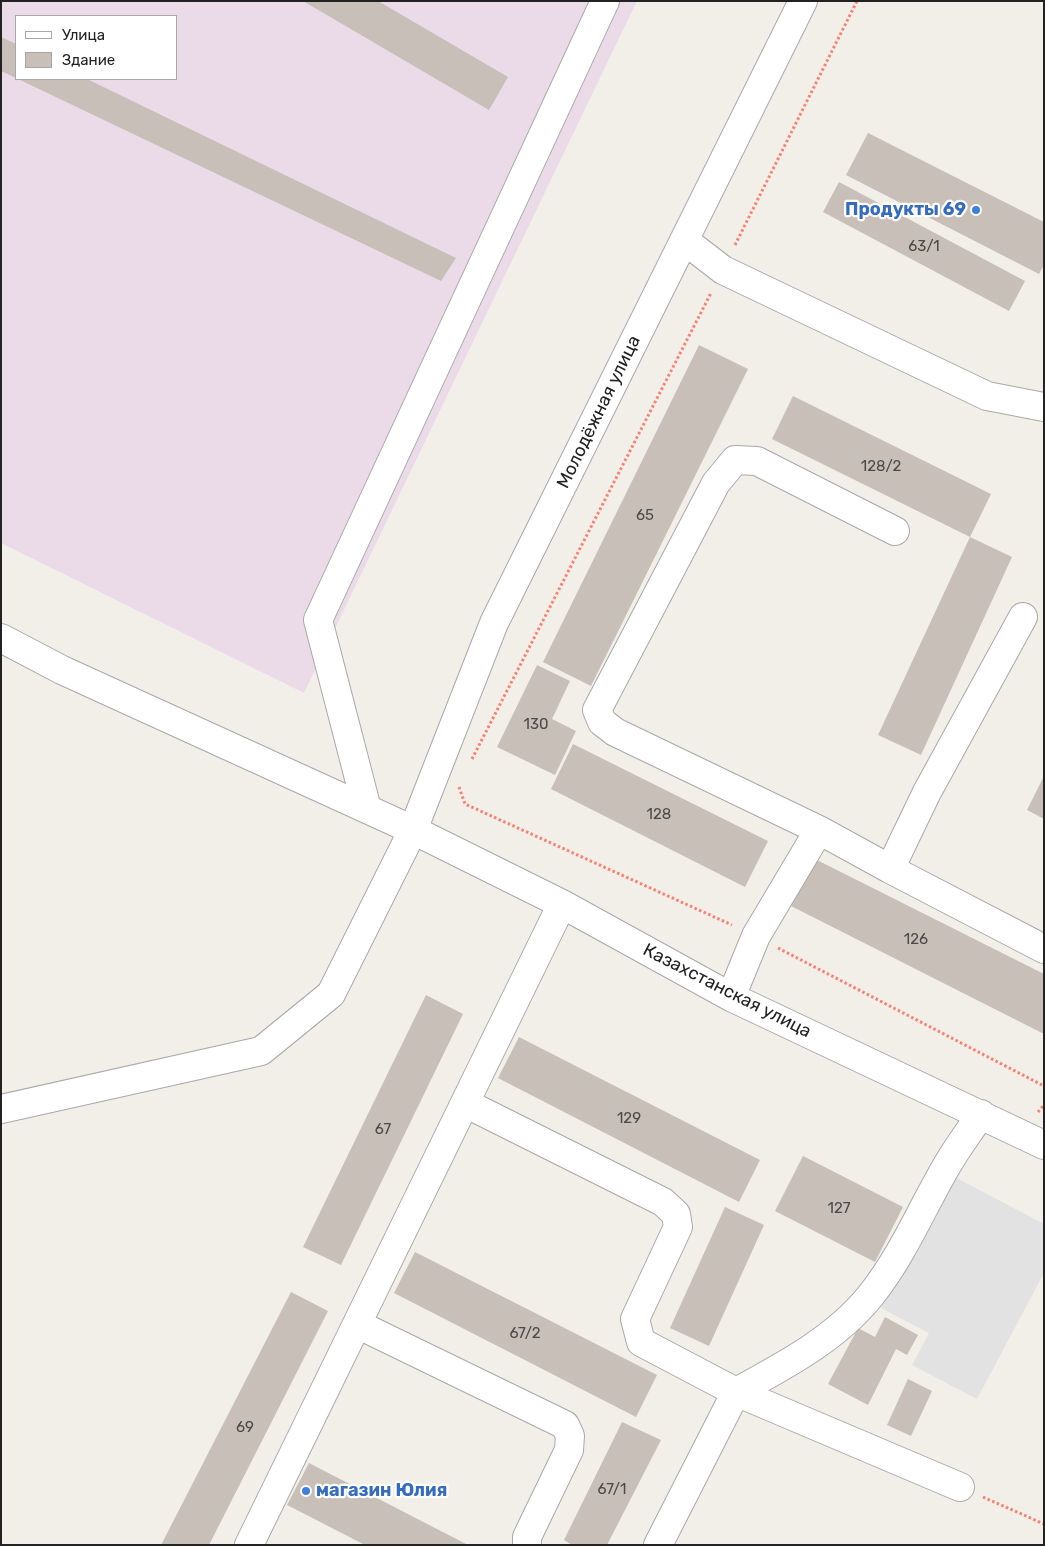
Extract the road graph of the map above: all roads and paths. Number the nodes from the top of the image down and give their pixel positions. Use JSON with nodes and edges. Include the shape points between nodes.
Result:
{"nodes":[{"id":1,"x":605,"y":1,"type":"edge"},
{"id":2,"x":803,"y":1,"type":"edge"},
{"id":3,"x":856,"y":1,"type":"edge"},
{"id":4,"x":684,"y":240,"type":"junction"},
{"id":5,"x":723,"y":270,"type":"junction"},
{"id":6,"x":1044,"y":407,"type":"edge"},
{"id":7,"x":894,"y":532,"type":"dead end"},
{"id":8,"x":1023,"y":617,"type":"dead end"},
{"id":9,"x":1,"y":638,"type":"edge"},
{"id":10,"x":367,"y":808,"type":"junction"},
{"id":11,"x":413,"y":830,"type":"junction"},
{"id":12,"x":820,"y":830,"type":"junction"},
{"id":13,"x":890,"y":869,"type":"junction"},
{"id":14,"x":562,"y":904,"type":"junction"},
{"id":15,"x":1044,"y":949,"type":"edge"},
{"id":16,"x":731,"y":997,"type":"junction"},
{"id":17,"x":464,"y":1103,"type":"junction"},
{"id":18,"x":1,"y":1109,"type":"edge"},
{"id":19,"x":981,"y":1114,"type":"junction"},
{"id":20,"x":1044,"y":1145,"type":"edge"},
{"id":21,"x":357,"y":1324,"type":"junction"},
{"id":22,"x":736,"y":1392,"type":"junction"},
{"id":23,"x":960,"y":1487,"type":"joint"},
{"id":24,"x":1044,"y":1524,"type":"edge"},
{"id":25,"x":259,"y":1542,"type":"edge"},
{"id":26,"x":527,"y":1545,"type":"edge"},
{"id":27,"x":658,"y":1545,"type":"edge"}],
"edges":[{"from":1,"to":10,"type":"street","via":[[318,620]]},
{"from":2,"to":4,"type":"street","name":"Молодёжная улица"},
{"from":3,"to":5,"type":"path"},
{"from":4,"to":5,"type":"street"},
{"from":4,"to":11,"type":"street","name":"Молодёжная улица","via":[[494,623]]},
{"from":5,"to":6,"type":"street","via":[[988,396]]},
{"from":7,"to":12,"type":"street","via":[[757,461],[734,460],[716,483],[597,710],[602,722],[615,732]]},
{"from":8,"to":13,"type":"street","via":[[927,792]]},
{"from":9,"to":10,"type":"street","name":"Казахстанская улица","via":[[62,670]]},
{"from":10,"to":11,"type":"street","name":"Казахстанская улица"},
{"from":11,"to":14,"type":"street","name":"Казахстанская улица"},
{"from":11,"to":18,"type":"street","name":"Молодёжная улица","via":[[331,994],[261,1051]]},
{"from":12,"to":13,"type":"street"},
{"from":12,"to":16,"type":"street","via":[[756,936]]},
{"from":13,"to":15,"type":"street"},
{"from":14,"to":16,"type":"street","name":"Казахстанская улица"},
{"from":14,"to":17,"type":"street"},
{"from":16,"to":19,"type":"street","name":"Казахстанская улица"},
{"from":17,"to":21,"type":"street"},
{"from":17,"to":22,"type":"street","via":[[663,1202],[676,1214],[678,1227],[635,1319],[636,1329],[641,1342]]},
{"from":19,"to":20,"type":"street","name":"Казахстанская улица"},
{"from":19,"to":22,"type":"street","via":[[947,1166],[893,1264],[870,1296],[833,1332],[779,1369]]},
{"from":21,"to":25,"type":"street"},
{"from":21,"to":26,"type":"street","via":[[565,1426],[570,1436],[569,1450],[527,1536]]},
{"from":22,"to":23,"type":"street"},
{"from":22,"to":27,"type":"street"},
{"from":23,"to":24,"type":"path"}]}
